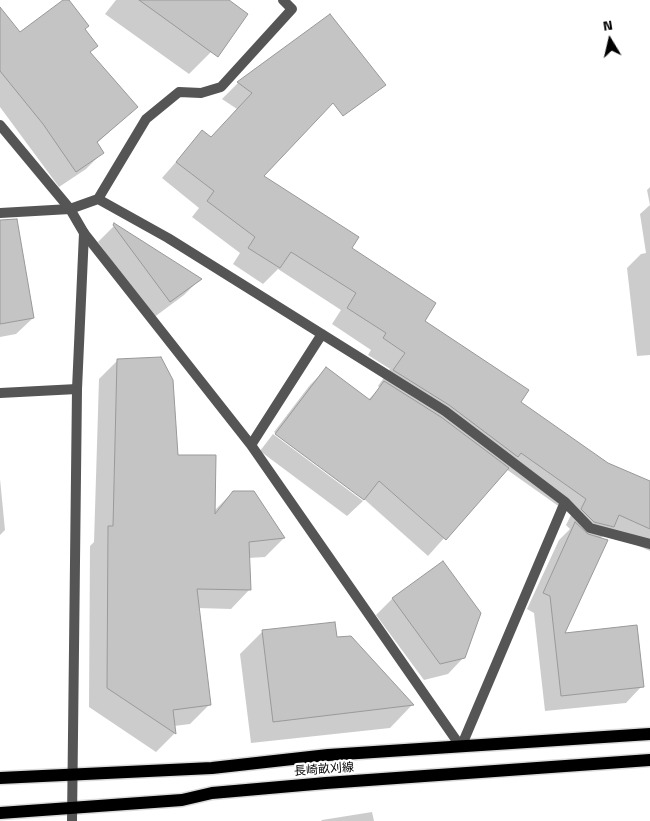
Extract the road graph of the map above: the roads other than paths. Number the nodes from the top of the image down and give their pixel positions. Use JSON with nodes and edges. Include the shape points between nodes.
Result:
{"nodes":[{"id":1,"x":283,"y":0,"type":"edge"},
{"id":2,"x":0,"y":125,"type":"edge"},
{"id":3,"x":98,"y":199,"type":"junction"},
{"id":4,"x":70,"y":209,"type":"junction"},
{"id":5,"x":0,"y":213,"type":"edge"},
{"id":6,"x":84,"y":234,"type":"junction"},
{"id":7,"x":322,"y":334,"type":"junction"},
{"id":8,"x":76,"y":389,"type":"junction"},
{"id":9,"x":0,"y":394,"type":"edge"},
{"id":10,"x":251,"y":445,"type":"junction"},
{"id":11,"x":565,"y":502,"type":"junction"},
{"id":12,"x":650,"y":544,"type":"edge"},
{"id":13,"x":650,"y":734,"type":"edge"},
{"id":14,"x":461,"y":747,"type":"junction"},
{"id":15,"x":650,"y":760,"type":"edge"},
{"id":16,"x":73,"y":774,"type":"junction"},
{"id":17,"x":0,"y":778,"type":"edge"},
{"id":18,"x":0,"y":813,"type":"edge"},
{"id":19,"x":72,"y":815,"type":"edge"}],
"edges":[{"from":1,"to":3,"type":"street","via":[[292,9],[222,87],[201,93],[179,92],[146,119]]},
{"from":2,"to":4,"type":"street"},
{"from":3,"to":4,"type":"street"},
{"from":3,"to":7,"type":"street","via":[[168,238]]},
{"from":4,"to":5,"type":"street"},
{"from":4,"to":6,"type":"street"},
{"from":6,"to":8,"type":"street"},
{"from":6,"to":10,"type":"street"},
{"from":7,"to":10,"type":"street"},
{"from":7,"to":11,"type":"street","via":[[445,411]]},
{"from":8,"to":9,"type":"street"},
{"from":8,"to":16,"type":"street"},
{"from":10,"to":14,"type":"street"},
{"from":11,"to":12,"type":"street","via":[[590,528]]},
{"from":11,"to":14,"type":"street"},
{"from":13,"to":14,"type":"main road","name":"長崎畝刈線"},
{"from":14,"to":16,"type":"main road","name":"長崎畝刈線","via":[[328,755],[212,768]]},
{"from":15,"to":19,"type":"main road","name":"長崎畝刈線","via":[[212,793]]},
{"from":16,"to":17,"type":"main road","name":"長崎畝刈線"},
{"from":16,"to":19,"type":"street"},
{"from":18,"to":19,"type":"main road","name":"長崎畝刈線"}]}
